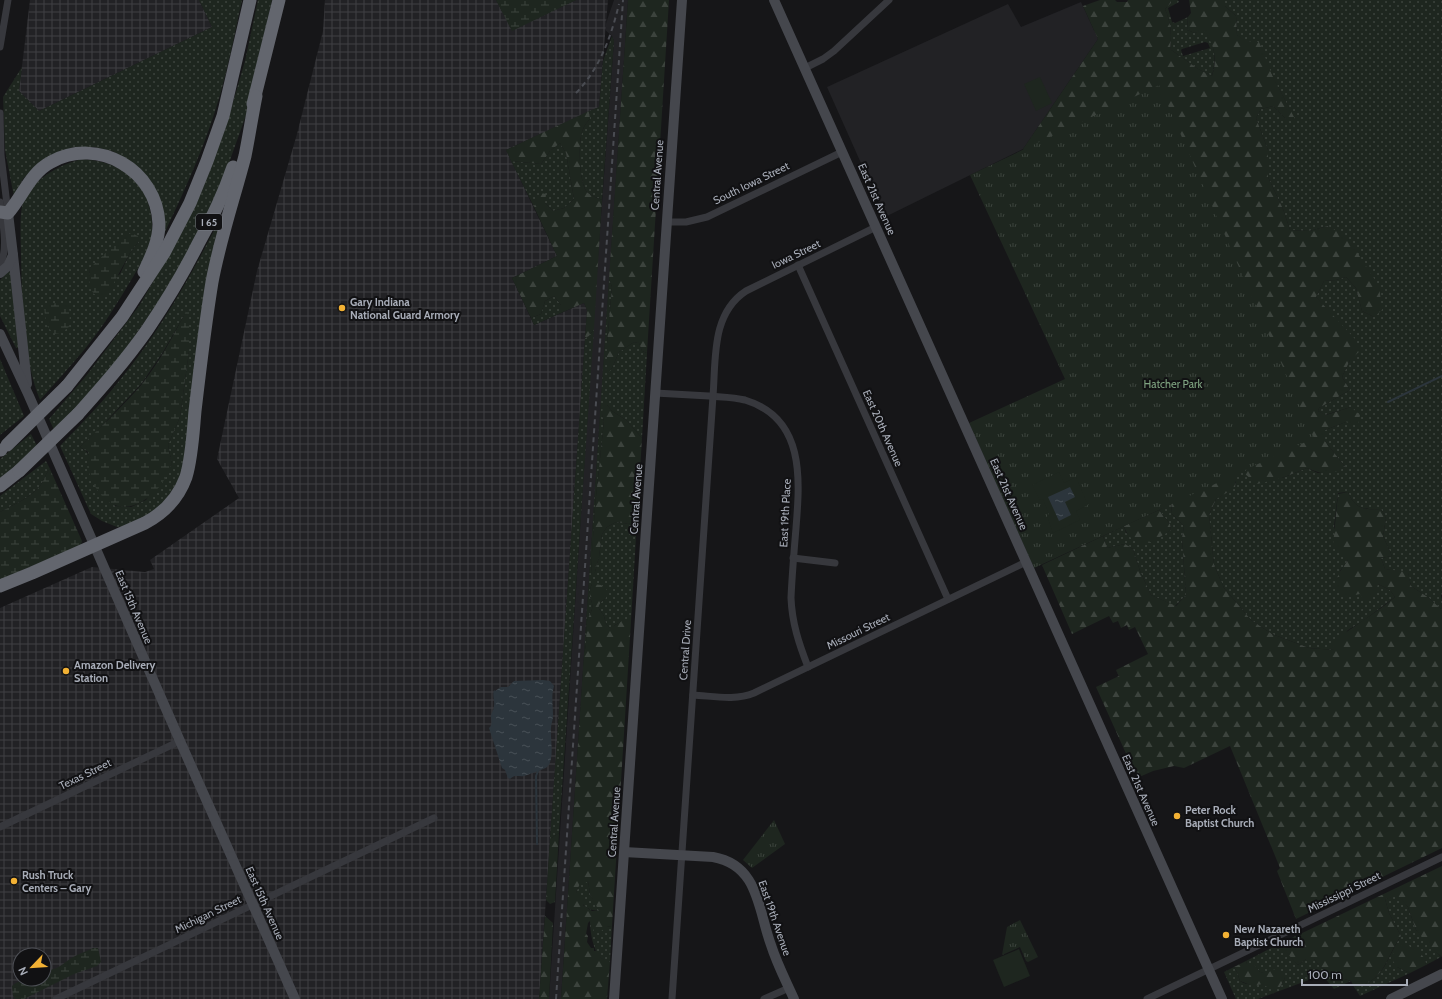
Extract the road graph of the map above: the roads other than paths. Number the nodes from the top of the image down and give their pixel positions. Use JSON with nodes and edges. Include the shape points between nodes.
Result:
{"nodes":[{"id":1,"x":8,"y":0,"type":"edge"},
{"id":2,"x":250,"y":0,"type":"edge"},
{"id":3,"x":279,"y":0,"type":"edge"},
{"id":4,"x":682,"y":0,"type":"edge"},
{"id":5,"x":774,"y":0,"type":"edge"},
{"id":6,"x":889,"y":0,"type":"edge"},
{"id":7,"x":0,"y":47,"type":"edge"},
{"id":8,"x":805,"y":68,"type":"junction"},
{"id":9,"x":256,"y":96,"type":"junction"},
{"id":10,"x":0,"y":113,"type":"edge"},
{"id":11,"x":842,"y":152,"type":"junction"},
{"id":12,"x":2,"y":210,"type":"edge"},
{"id":13,"x":666,"y":222,"type":"junction"},
{"id":14,"x":876,"y":227,"type":"junction"},
{"id":15,"x":13,"y":255,"type":"junction"},
{"id":16,"x":0,"y":264,"type":"edge"},
{"id":17,"x":798,"y":265,"type":"junction"},
{"id":18,"x":0,"y":273,"type":"edge"},
{"id":19,"x":730,"y":306,"type":"joint"},
{"id":20,"x":122,"y":317,"type":"junction"},
{"id":21,"x":0,"y":334,"type":"edge"},
{"id":22,"x":655,"y":393,"type":"junction"},
{"id":23,"x":28,"y":396,"type":"junction"},
{"id":24,"x":713,"y":396,"type":"junction"},
{"id":25,"x":2,"y":449,"type":"edge"},
{"id":26,"x":0,"y":486,"type":"edge"},
{"id":27,"x":95,"y":546,"type":"junction"},
{"id":28,"x":793,"y":558,"type":"junction"},
{"id":29,"x":835,"y":562,"type":"dead end"},
{"id":30,"x":1026,"y":562,"type":"junction"},
{"id":31,"x":0,"y":586,"type":"edge"},
{"id":32,"x":948,"y":599,"type":"junction"},
{"id":33,"x":808,"y":667,"type":"junction"},
{"id":34,"x":693,"y":695,"type":"junction"},
{"id":35,"x":180,"y":741,"type":"junction"},
{"id":36,"x":434,"y":818,"type":"dead end"},
{"id":37,"x":0,"y":827,"type":"edge"},
{"id":38,"x":624,"y":852,"type":"junction"},
{"id":39,"x":682,"y":855,"type":"junction"},
{"id":40,"x":1442,"y":857,"type":"edge"},
{"id":41,"x":253,"y":905,"type":"junction"},
{"id":42,"x":1208,"y":969,"type":"junction"},
{"id":43,"x":1442,"y":974,"type":"edge"},
{"id":44,"x":789,"y":988,"type":"junction"},
{"id":45,"x":56,"y":999,"type":"edge"},
{"id":46,"x":294,"y":999,"type":"edge"},
{"id":47,"x":614,"y":999,"type":"edge"},
{"id":48,"x":672,"y":999,"type":"edge"},
{"id":49,"x":764,"y":999,"type":"edge"},
{"id":50,"x":794,"y":999,"type":"edge"},
{"id":51,"x":1147,"y":999,"type":"edge"},
{"id":52,"x":1222,"y":999,"type":"edge"},
{"id":53,"x":1390,"y":999,"type":"edge"}],
"edges":[{"from":1,"to":7,"type":"street"},
{"from":2,"to":20,"type":"highway","number":"I 65","via":[[223,116],[207,162],[190,203],[164,253]]},
{"from":3,"to":9,"type":"highway","number":"I 65"},
{"from":4,"to":13,"type":"street","name":"Central Avenue"},
{"from":5,"to":8,"type":"street","name":"East 21st Avenue"},
{"from":6,"to":8,"type":"street","via":[[834,51]]},
{"from":8,"to":11,"type":"street","name":"East 21st Avenue"},
{"from":9,"to":26,"type":"highway","number":"I 65","bridge":true,"via":[[228,181],[207,228],[180,278],[142,336],[117,370],[78,414]]},
{"from":9,"to":27,"type":"highway","via":[[245,155],[212,282],[186,476],[180,492],[158,516]]},
{"from":10,"to":12,"type":"street"},
{"from":11,"to":13,"type":"street","name":"South Iowa Street","via":[[707,217],[686,222]]},
{"from":11,"to":14,"type":"street","name":"East 21st Avenue"},
{"from":12,"to":15,"type":"street"},
{"from":12,"to":16,"type":"street","via":[[4,257]]},
{"from":12,"to":20,"type":"highway","via":[[18,202],[35,174],[50,162],[64,156],[80,153],[111,157],[126,165],[141,178],[157,208],[158,238]]},
{"from":13,"to":22,"type":"street","name":"Central Avenue"},
{"from":14,"to":17,"type":"street","name":"Iowa Street"},
{"from":14,"to":30,"type":"street","name":"East 21st Avenue"},
{"from":15,"to":18,"type":"street","via":[[8,266]]},
{"from":15,"to":23,"type":"street"},
{"from":17,"to":19,"type":"street","name":"Iowa Street","via":[[746,291]]},
{"from":17,"to":32,"type":"street","name":"East 20th Avenue"},
{"from":19,"to":24,"type":"street","name":"Central Drive","via":[[718,333]]},
{"from":20,"to":25,"type":"highway","number":"I 65","bridge":true,"via":[[67,386]]},
{"from":21,"to":23,"type":"street","name":"East 15th Avenue"},
{"from":22,"to":24,"type":"street","name":"East 19th Place"},
{"from":22,"to":38,"type":"street","name":"Central Avenue"},
{"from":23,"to":27,"type":"street","name":"East 15th Avenue"},
{"from":24,"to":28,"type":"street","name":"East 19th Place","via":[[736,398],[761,406],[776,418],[788,435],[796,456],[799,481]]},
{"from":24,"to":34,"type":"street","name":"Central Drive"},
{"from":27,"to":31,"type":"highway"},
{"from":27,"to":35,"type":"street","name":"East 15th Avenue"},
{"from":28,"to":29,"type":"street"},
{"from":28,"to":33,"type":"street","name":"East 19th Place","via":[[792,615],[795,633]]},
{"from":30,"to":32,"type":"street","name":"Missouri Street"},
{"from":30,"to":42,"type":"street","name":"East 21st Avenue"},
{"from":32,"to":33,"type":"street","name":"Missouri Street"},
{"from":33,"to":34,"type":"street","name":"Missouri Street","via":[[746,696]]},
{"from":34,"to":39,"type":"street","name":"Central Drive"},
{"from":35,"to":37,"type":"street","name":"Texas Street"},
{"from":35,"to":41,"type":"street","name":"East 15th Avenue"},
{"from":36,"to":41,"type":"street","name":"Michigan Street"},
{"from":38,"to":39,"type":"street","name":"East 19th Avenue"},
{"from":38,"to":47,"type":"street","name":"Central Avenue"},
{"from":39,"to":44,"type":"street","name":"East 19th Avenue","via":[[727,860],[746,875],[755,891],[770,944]]},
{"from":39,"to":48,"type":"street","name":"Central Drive"},
{"from":40,"to":42,"type":"street","name":"Mississippi Street"},
{"from":41,"to":45,"type":"street","name":"Michigan Street"},
{"from":41,"to":46,"type":"street","name":"East 15th Avenue"},
{"from":42,"to":51,"type":"street","name":"Mississippi Street"},
{"from":42,"to":52,"type":"street","name":"East 21st Avenue"},
{"from":43,"to":53,"type":"street"},
{"from":44,"to":49,"type":"street"},
{"from":44,"to":50,"type":"street","name":"East 19th Avenue"}]}
